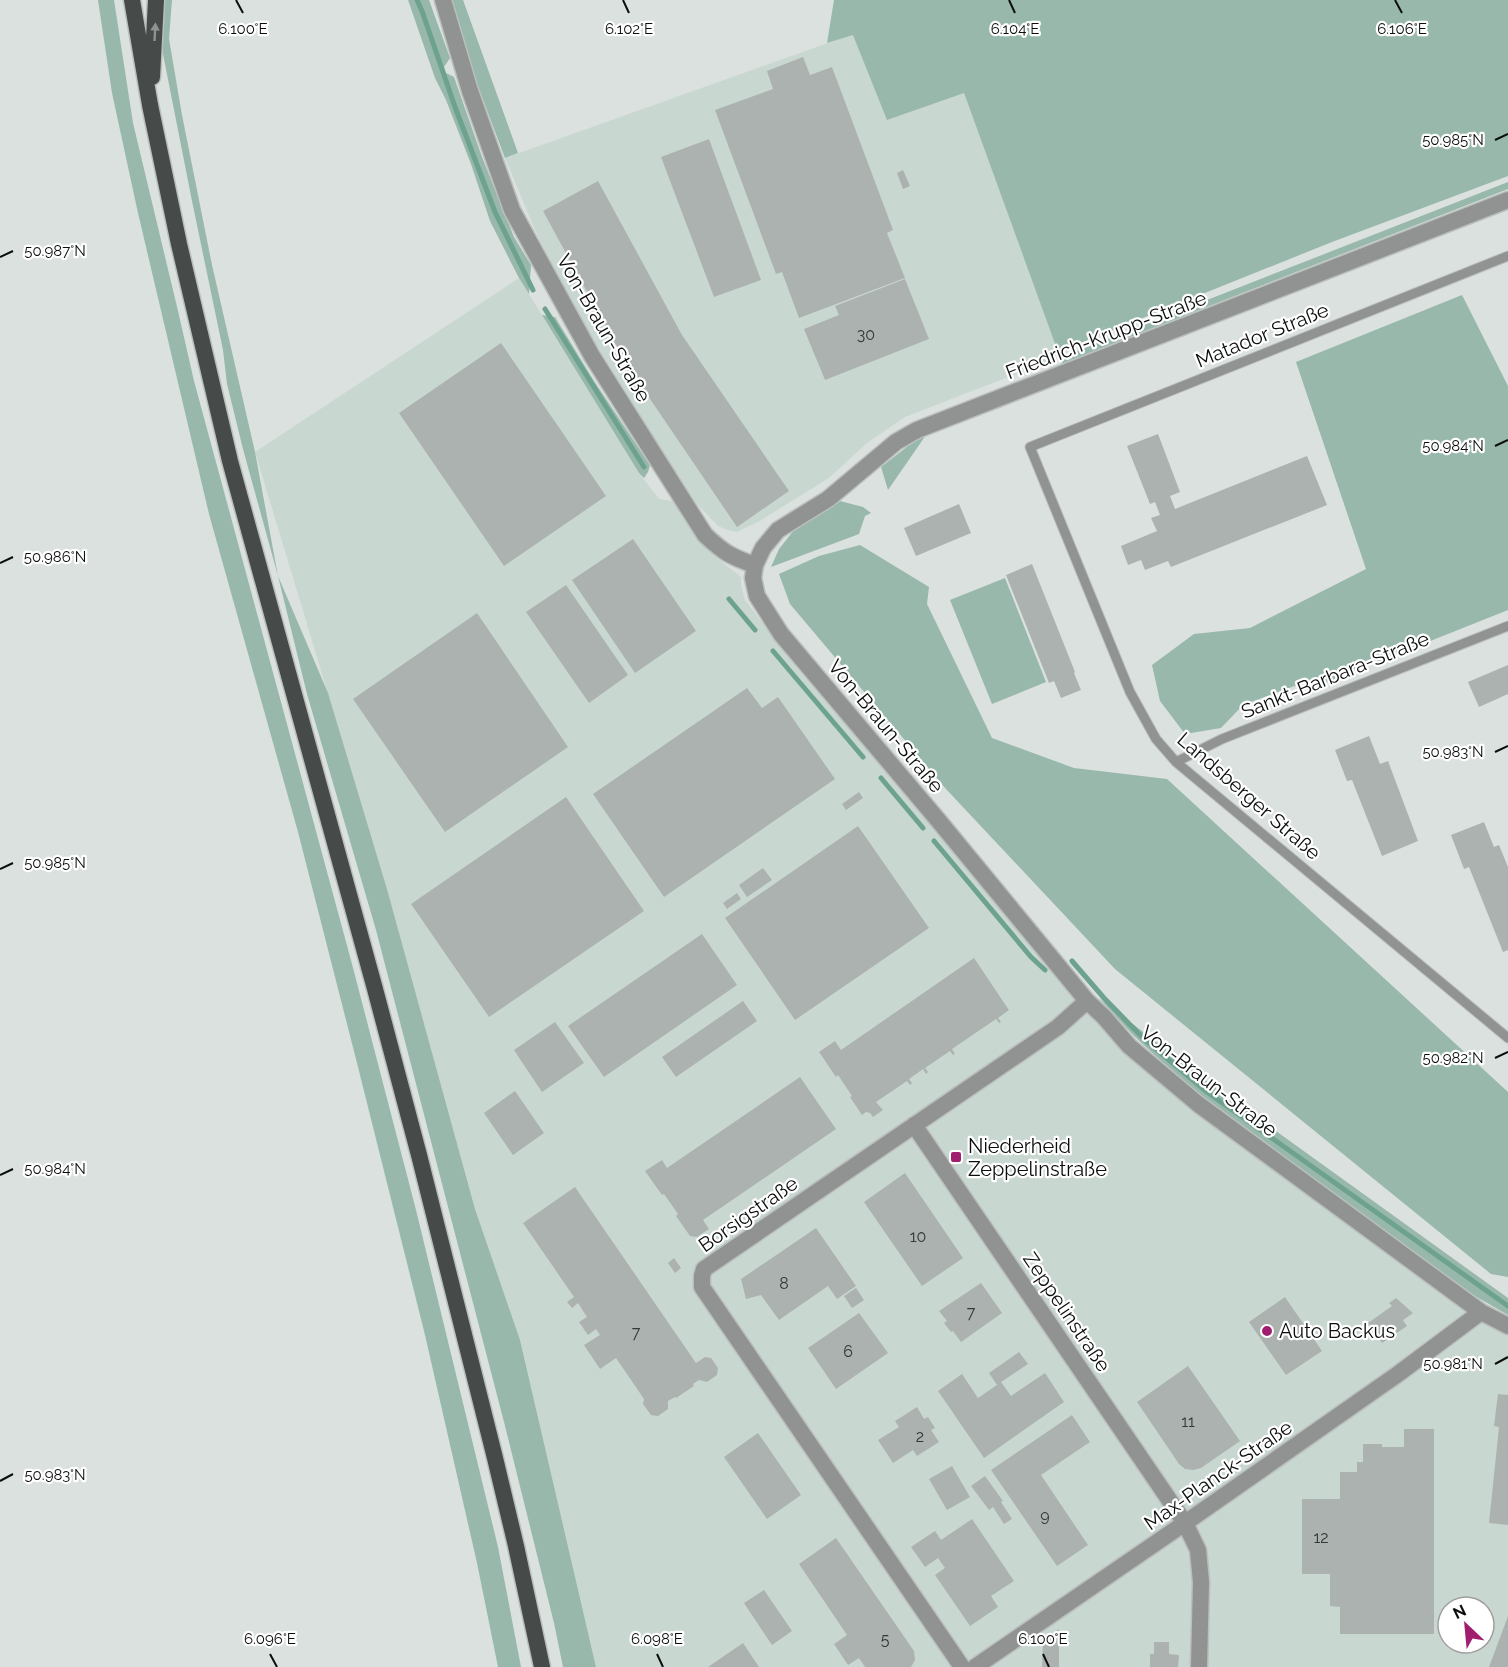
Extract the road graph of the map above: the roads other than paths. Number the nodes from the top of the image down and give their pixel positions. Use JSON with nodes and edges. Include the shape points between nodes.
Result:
{"nodes":[{"id":1,"x":132,"y":0,"type":"edge"},
{"id":2,"x":156,"y":0,"type":"edge"},
{"id":3,"x":443,"y":0,"type":"edge"},
{"id":4,"x":150,"y":105,"type":"junction"},
{"id":5,"x":1508,"y":200,"type":"edge"},
{"id":6,"x":1508,"y":256,"type":"edge"},
{"id":7,"x":1030,"y":447,"type":"joint"},
{"id":8,"x":755,"y":565,"type":"junction"},
{"id":9,"x":1508,"y":626,"type":"edge"},
{"id":10,"x":1176,"y":762,"type":"junction"},
{"id":11,"x":1088,"y":1000,"type":"junction"},
{"id":12,"x":1508,"y":1038,"type":"edge"},
{"id":13,"x":914,"y":1125,"type":"junction"},
{"id":14,"x":1481,"y":1312,"type":"junction"},
{"id":15,"x":1508,"y":1326,"type":"edge"},
{"id":16,"x":1185,"y":1523,"type":"junction"},
{"id":17,"x":542,"y":1667,"type":"edge"},
{"id":18,"x":962,"y":1667,"type":"edge"},
{"id":19,"x":975,"y":1667,"type":"edge"},
{"id":20,"x":1199,"y":1667,"type":"edge"}],
"edges":[{"from":1,"to":4,"type":"highway"},
{"from":4,"to":2,"type":"highway","one_way":true},
{"from":3,"to":8,"type":"street","name":"Von-Braun-Straße","via":[[512,210],[592,356],[705,535],[733,558]]},
{"from":4,"to":17,"type":"highway","via":[[230,461],[416,1144],[501,1480]]},
{"from":5,"to":8,"type":"street","name":"Friedrich-Krupp-Straße","via":[[917,430],[828,499],[778,530]]},
{"from":6,"to":7,"type":"lane","name":"Matador Straße"},
{"from":7,"to":10,"type":"lane","name":"Landsberger Straße","via":[[1130,692],[1156,739]]},
{"from":8,"to":11,"type":"street","name":"Von-Braun-Straße","via":[[757,596],[781,634]]},
{"from":9,"to":10,"type":"lane","name":"Sankt-Barbara-Straße","via":[[1222,739]]},
{"from":10,"to":12,"type":"lane","name":"Landsberger Straße"},
{"from":11,"to":13,"type":"street","name":"Borsigstraße","via":[[1058,1027]]},
{"from":11,"to":14,"type":"street","name":"Von-Braun-Straße","via":[[1129,1046],[1198,1104]]},
{"from":13,"to":16,"type":"street","name":"Zeppelinstraße"},
{"from":13,"to":18,"type":"street","name":"Borsigstraße","via":[[704,1269],[702,1287]]},
{"from":14,"to":15,"type":"street","name":"Von-Braun-Straße"},
{"from":14,"to":16,"type":"street","name":"Max-Planck-Straße"},
{"from":16,"to":19,"type":"street","name":"Max-Planck-Straße"},
{"from":16,"to":20,"type":"street","name":"Zeppelinstraße","via":[[1198,1550]]}]}
